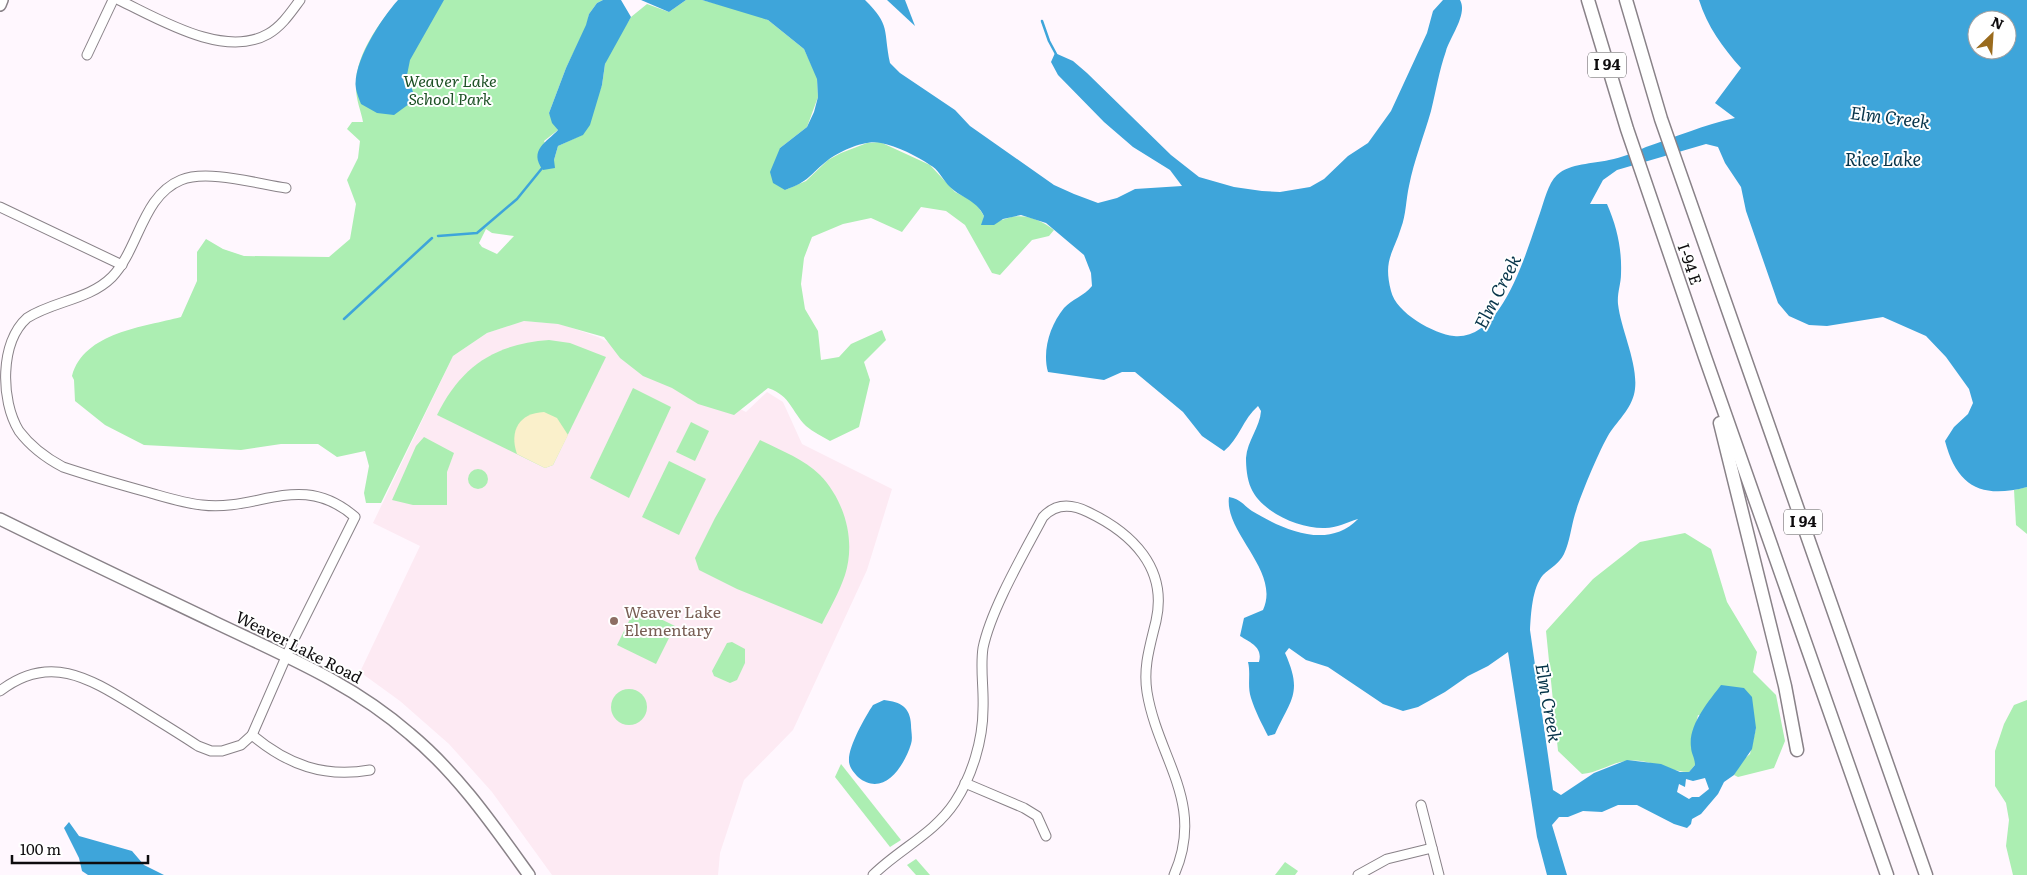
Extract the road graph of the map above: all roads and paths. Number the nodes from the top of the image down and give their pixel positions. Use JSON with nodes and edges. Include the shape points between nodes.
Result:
{"nodes":[{"id":1,"x":2,"y":0,"type":"edge"},
{"id":2,"x":113,"y":0,"type":"edge"},
{"id":3,"x":119,"y":0,"type":"edge"},
{"id":4,"x":300,"y":0,"type":"edge"},
{"id":5,"x":1588,"y":0,"type":"edge"},
{"id":6,"x":1626,"y":0,"type":"edge"},
{"id":7,"x":0,"y":5,"type":"edge"},
{"id":8,"x":87,"y":55,"type":"dead end"},
{"id":9,"x":286,"y":188,"type":"dead end"},
{"id":10,"x":0,"y":207,"type":"edge"},
{"id":11,"x":122,"y":265,"type":"junction"},
{"id":12,"x":1705,"y":357,"type":"junction"},
{"id":13,"x":0,"y":368,"type":"edge"},
{"id":14,"x":0,"y":519,"type":"edge"},
{"id":15,"x":287,"y":655,"type":"junction"},
{"id":16,"x":0,"y":691,"type":"edge"},
{"id":17,"x":252,"y":736,"type":"junction"},
{"id":18,"x":1797,"y":750,"type":"dead end"},
{"id":19,"x":370,"y":770,"type":"dead end"},
{"id":20,"x":965,"y":783,"type":"junction"},
{"id":21,"x":1421,"y":805,"type":"dead end"},
{"id":22,"x":1046,"y":836,"type":"dead end"},
{"id":23,"x":1432,"y":848,"type":"junction"},
{"id":24,"x":529,"y":875,"type":"edge"},
{"id":25,"x":873,"y":875,"type":"edge"},
{"id":26,"x":1174,"y":875,"type":"edge"},
{"id":27,"x":1358,"y":875,"type":"edge"},
{"id":28,"x":1440,"y":875,"type":"edge"},
{"id":29,"x":1887,"y":875,"type":"edge"},
{"id":30,"x":1926,"y":875,"type":"edge"}],
"edges":[{"from":1,"to":7,"type":"main road"},
{"from":2,"to":8,"type":"street"},
{"from":3,"to":4,"type":"street","via":[[183,31],[243,42],[269,34]]},
{"from":5,"to":12,"type":"highway","name":"I-94 E","number":"I 94","via":[[1627,129]]},
{"from":6,"to":30,"type":"highway","number":"I 94","via":[[1650,87]]},
{"from":9,"to":11,"type":"street","via":[[208,176],[180,180],[159,196]]},
{"from":10,"to":11,"type":"street"},
{"from":11,"to":13,"type":"street","via":[[102,285],[28,318],[18,326],[6,347]]},
{"from":12,"to":18,"type":"highway"},
{"from":12,"to":29,"type":"highway","number":"I 94"},
{"from":13,"to":15,"type":"street","via":[[4,395],[18,430],[45,457],[62,467],[202,505],[240,505],[278,495],[298,494],[319,497],[354,517]]},
{"from":14,"to":15,"type":"main road","name":"Weaver Lake Road"},
{"from":15,"to":17,"type":"street"},
{"from":15,"to":24,"type":"main road","name":"Weaver Lake Road","via":[[373,704],[424,746],[474,800]]},
{"from":16,"to":17,"type":"street","via":[[36,674],[70,673],[88,678],[211,751],[232,749]]},
{"from":17,"to":19,"type":"street","via":[[286,760],[307,768],[336,773]]},
{"from":20,"to":22,"type":"street","via":[[1037,816]]},
{"from":20,"to":25,"type":"street","via":[[940,821]]},
{"from":20,"to":26,"type":"street","via":[[978,747],[982,723],[982,659],[990,626],[1043,517],[1058,507],[1083,509],[1120,530],[1140,550],[1154,576],[1157,612],[1147,657],[1146,681],[1151,714],[1183,803],[1185,834]]},
{"from":21,"to":23,"type":"street"},
{"from":23,"to":27,"type":"street","via":[[1387,859]]},
{"from":23,"to":28,"type":"street"}]}
